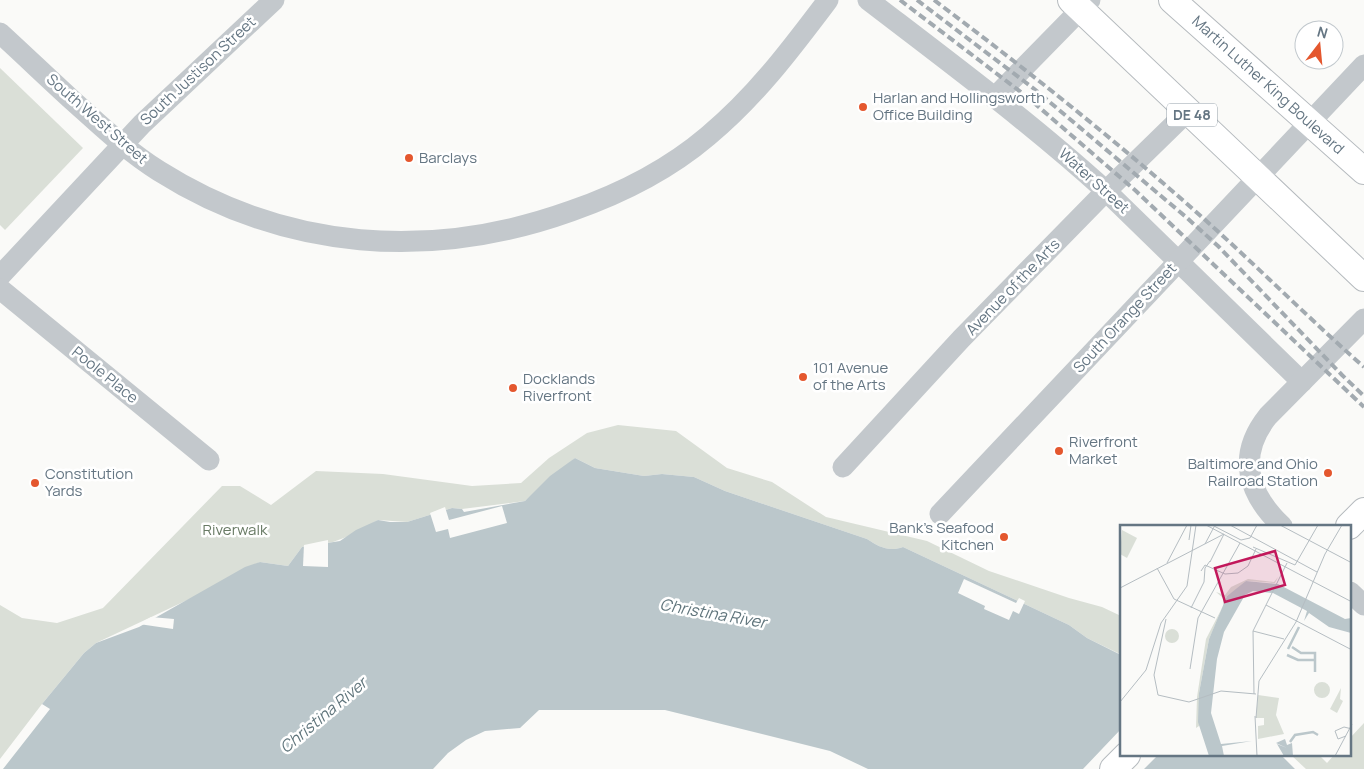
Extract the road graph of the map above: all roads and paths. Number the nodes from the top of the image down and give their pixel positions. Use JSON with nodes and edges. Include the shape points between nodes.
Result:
{"nodes":[{"id":1,"x":274,"y":0,"type":"edge"},
{"id":2,"x":828,"y":0,"type":"edge"},
{"id":3,"x":868,"y":0,"type":"edge"},
{"id":4,"x":1172,"y":0,"type":"edge"},
{"id":5,"x":1081,"y":3,"type":"edge"},
{"id":6,"x":0,"y":33,"type":"edge"},
{"id":7,"x":1364,"y":65,"type":"edge"},
{"id":8,"x":994,"y":98,"type":"junction"},
{"id":9,"x":1188,"y":111,"type":"junction"},
{"id":10,"x":1310,"y":122,"type":"junction"},
{"id":11,"x":122,"y":144,"type":"junction"},
{"id":12,"x":1364,"y":170,"type":"edge"},
{"id":13,"x":1257,"y":177,"type":"junction"},
{"id":14,"x":1106,"y":191,"type":"junction"},
{"id":15,"x":1178,"y":261,"type":"junction"},
{"id":16,"x":0,"y":276,"type":"edge"},
{"id":17,"x":1364,"y":278,"type":"edge"},
{"id":18,"x":0,"y":289,"type":"edge"},
{"id":19,"x":1364,"y":319,"type":"edge"},
{"id":20,"x":1302,"y":382,"type":"junction"},
{"id":21,"x":210,"y":460,"type":"dead end"},
{"id":22,"x":843,"y":467,"type":"dead end"},
{"id":23,"x":1364,"y":511,"type":"edge"},
{"id":24,"x":940,"y":514,"type":"dead end"},
{"id":25,"x":1281,"y":525,"type":"edge"},
{"id":26,"x":1350,"y":525,"type":"edge"},
{"id":27,"x":1352,"y":594,"type":"edge"},
{"id":28,"x":1364,"y":605,"type":"edge"},
{"id":29,"x":1126,"y":756,"type":"edge"},
{"id":30,"x":1114,"y":769,"type":"edge"}],
"edges":[{"from":1,"to":11,"type":"street","name":"South Justison Street"},
{"from":2,"to":11,"type":"street","name":"South West Street","via":[[757,90],[707,138],[682,156],[634,185],[594,203],[494,234],[395,242],[297,230],[257,218],[196,192],[158,171]]},
{"from":3,"to":8,"type":"street","name":"Water Street"},
{"from":4,"to":10,"type":"main road","name":"Martin Luther King Boulevard"},
{"from":5,"to":8,"type":"street"},
{"from":5,"to":9,"type":"main road","number":"DE 48"},
{"from":6,"to":11,"type":"street","name":"South West Street"},
{"from":7,"to":10,"type":"street","name":"South Orange Street"},
{"from":8,"to":14,"type":"street","name":"Water Street"},
{"from":9,"to":13,"type":"main road","number":"DE 48"},
{"from":9,"to":14,"type":"street","name":"Avenue of the Arts"},
{"from":10,"to":12,"type":"main road","name":"Martin Luther King Boulevard"},
{"from":10,"to":13,"type":"street","name":"South Orange Street"},
{"from":11,"to":16,"type":"street","name":"South Justison Street"},
{"from":13,"to":15,"type":"street","name":"South Orange Street"},
{"from":13,"to":17,"type":"main road","number":"DE 48"},
{"from":14,"to":15,"type":"street","name":"Water Street"},
{"from":14,"to":22,"type":"street","name":"Avenue of the Arts","via":[[961,339]]},
{"from":15,"to":20,"type":"street","name":"Water Street"},
{"from":15,"to":24,"type":"street","name":"South Orange Street"},
{"from":18,"to":21,"type":"street","name":"Poole Place"},
{"from":19,"to":20,"type":"street"},
{"from":20,"to":25,"type":"street","via":[[1258,429],[1250,457],[1250,476],[1257,495]]},
{"from":23,"to":26,"type":"main road"},
{"from":27,"to":28,"type":"street"},
{"from":29,"to":30,"type":"main road"}]}
